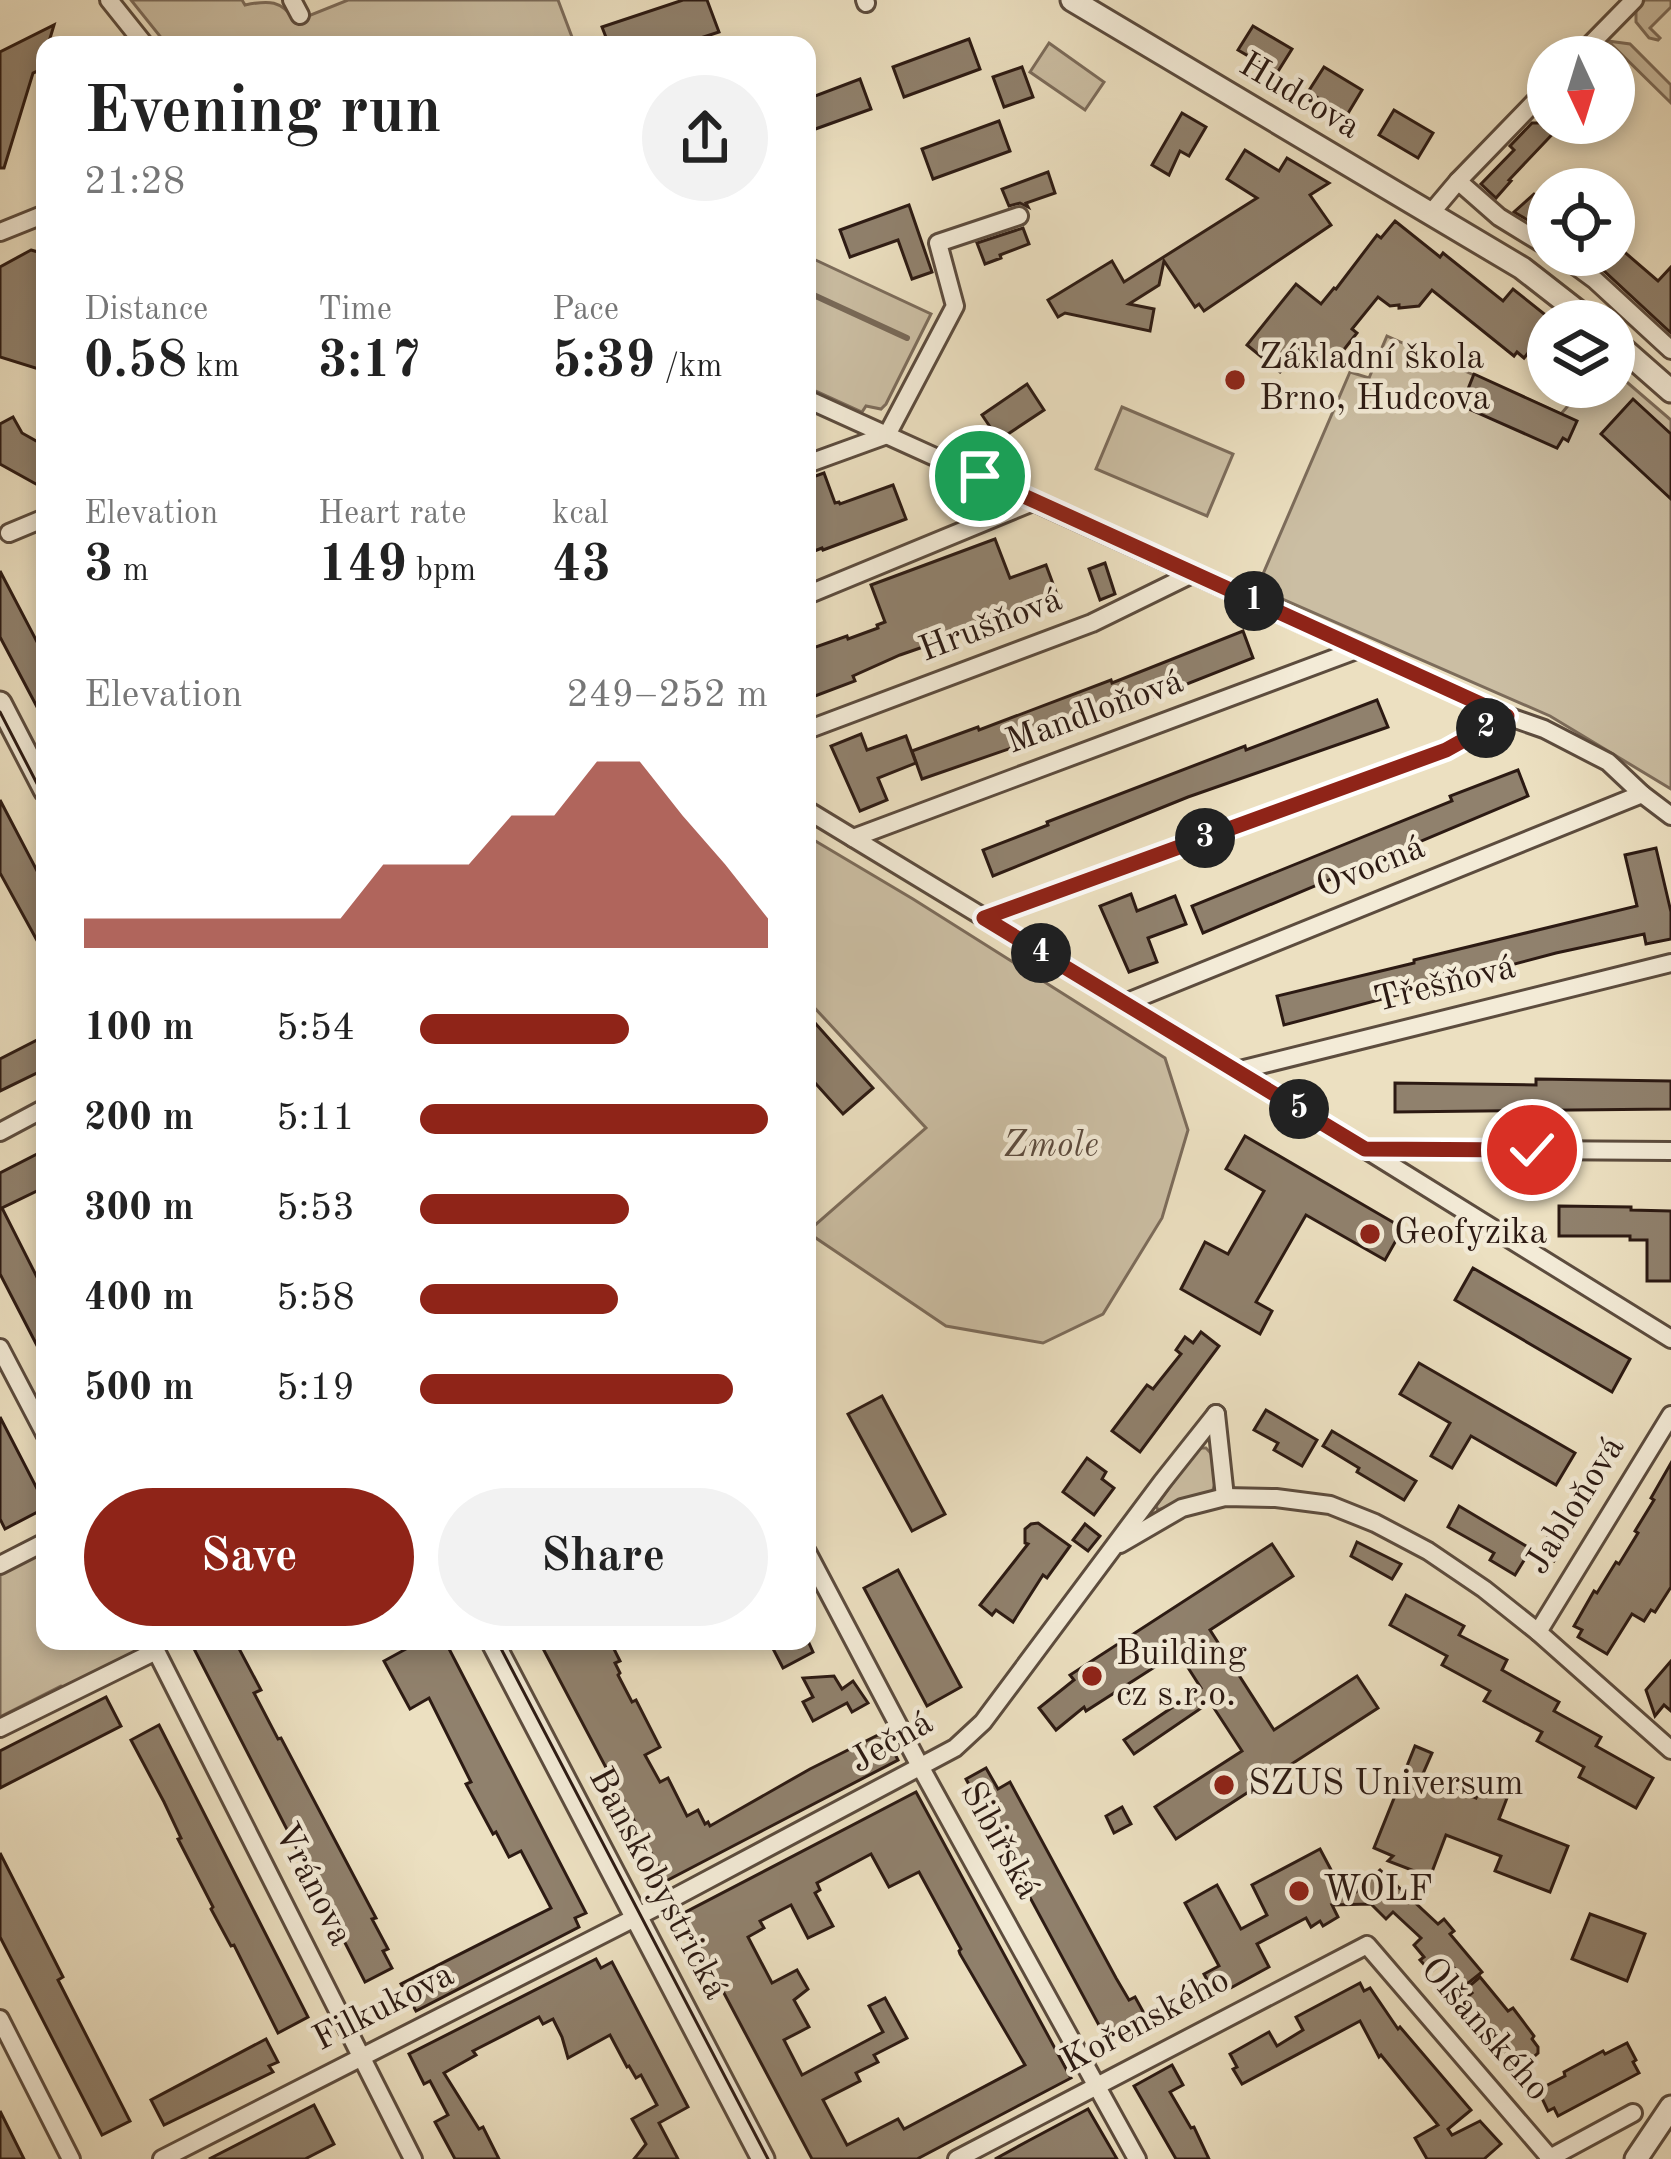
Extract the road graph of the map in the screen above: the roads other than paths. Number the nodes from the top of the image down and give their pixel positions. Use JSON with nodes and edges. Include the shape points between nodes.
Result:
{"nodes":[{"id":1,"x":109,"y":0,"type":"edge"},
{"id":2,"x":1072,"y":0,"type":"edge"},
{"id":3,"x":1634,"y":0,"type":"edge"},
{"id":4,"x":138,"y":36,"type":"edge"},
{"id":5,"x":1599,"y":36,"type":"edge"},
{"id":6,"x":1527,"y":110,"type":"edge"},
{"id":7,"x":1458,"y":181,"type":"junction"},
{"id":8,"x":1431,"y":213,"type":"junction"},
{"id":9,"x":1019,"y":216,"type":"dead end"},
{"id":10,"x":36,"y":218,"type":"edge"},
{"id":11,"x":0,"y":232,"type":"edge"},
{"id":12,"x":1527,"y":235,"type":"edge"},
{"id":13,"x":1590,"y":276,"type":"edge"},
{"id":14,"x":1563,"y":300,"type":"edge"},
{"id":15,"x":1671,"y":350,"type":"edge"},
{"id":16,"x":1635,"y":359,"type":"edge"},
{"id":17,"x":1671,"y":391,"type":"edge"},
{"id":18,"x":816,"y":403,"type":"edge"},
{"id":19,"x":887,"y":435,"type":"junction"},
{"id":20,"x":816,"y":461,"type":"edge"},
{"id":21,"x":1035,"y":501,"type":"junction"},
{"id":22,"x":36,"y":522,"type":"edge"},
{"id":23,"x":9,"y":533,"type":"dead end"},
{"id":24,"x":1195,"y":573,"type":"junction"},
{"id":25,"x":816,"y":591,"type":"edge"},
{"id":26,"x":1359,"y":650,"type":"junction"},
{"id":27,"x":0,"y":703,"type":"edge"},
{"id":28,"x":1507,"y":716,"type":"junction"},
{"id":29,"x":816,"y":727,"type":"edge"},
{"id":30,"x":36,"y":773,"type":"edge"},
{"id":31,"x":1642,"y":794,"type":"junction"},
{"id":32,"x":816,"y":815,"type":"edge"},
{"id":33,"x":1671,"y":816,"type":"edge"},
{"id":34,"x":854,"y":838,"type":"junction"},
{"id":35,"x":984,"y":918,"type":"junction"},
{"id":36,"x":1671,"y":962,"type":"edge"},
{"id":37,"x":1125,"y":1003,"type":"junction"},
{"id":38,"x":1236,"y":1071,"type":"junction"},
{"id":39,"x":36,"y":1113,"type":"edge"},
{"id":40,"x":0,"y":1132,"type":"edge"},
{"id":41,"x":1365,"y":1149,"type":"junction"},
{"id":42,"x":1671,"y":1151,"type":"edge"},
{"id":43,"x":1671,"y":1339,"type":"edge"},
{"id":44,"x":0,"y":1348,"type":"edge"},
{"id":45,"x":1671,"y":1415,"type":"edge"},
{"id":46,"x":36,"y":1417,"type":"edge"},
{"id":47,"x":1225,"y":1497,"type":"junction"},
{"id":48,"x":36,"y":1547,"type":"edge"},
{"id":49,"x":1114,"y":1548,"type":"junction"},
{"id":50,"x":0,"y":1565,"type":"edge"},
{"id":51,"x":816,"y":1569,"type":"edge"},
{"id":52,"x":1538,"y":1632,"type":"junction"},
{"id":53,"x":146,"y":1650,"type":"edge"},
{"id":54,"x":156,"y":1650,"type":"edge"},
{"id":55,"x":497,"y":1650,"type":"edge"},
{"id":56,"x":0,"y":1728,"type":"edge"},
{"id":57,"x":1671,"y":1750,"type":"edge"},
{"id":58,"x":921,"y":1768,"type":"junction"},
{"id":59,"x":636,"y":1917,"type":"junction"},
{"id":60,"x":1367,"y":1946,"type":"joint"},
{"id":61,"x":0,"y":2020,"type":"edge"},
{"id":62,"x":362,"y":2056,"type":"junction"},
{"id":63,"x":1095,"y":2086,"type":"junction"},
{"id":64,"x":1671,"y":2107,"type":"edge"},
{"id":65,"x":1633,"y":2113,"type":"dead end"},
{"id":66,"x":71,"y":2159,"type":"edge"},
{"id":67,"x":163,"y":2159,"type":"edge"},
{"id":68,"x":413,"y":2159,"type":"edge"},
{"id":69,"x":763,"y":2159,"type":"edge"},
{"id":70,"x":957,"y":2159,"type":"edge"},
{"id":71,"x":1138,"y":2159,"type":"edge"},
{"id":72,"x":1550,"y":2159,"type":"edge"},
{"id":73,"x":1636,"y":2159,"type":"edge"}],
"edges":[{"from":1,"to":4,"type":"street"},
{"from":2,"to":8,"type":"street","name":"Hudcova"},
{"from":3,"to":5,"type":"street"},
{"from":6,"to":7,"type":"street"},
{"from":7,"to":8,"type":"street"},
{"from":7,"to":12,"type":"street"},
{"from":8,"to":14,"type":"street","name":"Hudcova"},
{"from":9,"to":19,"type":"street","via":[[938,242],[956,305]]},
{"from":10,"to":11,"type":"street"},
{"from":13,"to":15,"type":"street"},
{"from":16,"to":17,"type":"street"},
{"from":18,"to":19,"type":"street"},
{"from":19,"to":20,"type":"street"},
{"from":19,"to":21,"type":"street"},
{"from":21,"to":24,"type":"street"},
{"from":21,"to":25,"type":"street"},
{"from":22,"to":23,"type":"street"},
{"from":24,"to":26,"type":"street"},
{"from":24,"to":29,"type":"street","name":"Hrušňová","via":[[1091,623]]},
{"from":26,"to":28,"type":"street"},
{"from":26,"to":34,"type":"street","name":"Mandloňová"},
{"from":27,"to":30,"type":"street"},
{"from":28,"to":31,"type":"street","via":[[1608,762]]},
{"from":28,"to":35,"type":"street","via":[[1446,750]]},
{"from":31,"to":33,"type":"street"},
{"from":31,"to":37,"type":"street","name":"Ovocná"},
{"from":32,"to":34,"type":"street"},
{"from":34,"to":35,"type":"street"},
{"from":35,"to":37,"type":"street"},
{"from":36,"to":38,"type":"street","name":"Třešňová"},
{"from":37,"to":38,"type":"street"},
{"from":38,"to":41,"type":"street"},
{"from":39,"to":40,"type":"street"},
{"from":41,"to":42,"type":"street"},
{"from":41,"to":43,"type":"street"},
{"from":44,"to":46,"type":"street"},
{"from":45,"to":52,"type":"street","name":"Jabloňová"},
{"from":47,"to":49,"type":"street","name":"Ječná","via":[[1182,1508]]},
{"from":47,"to":49,"type":"street","name":"Ječná","via":[[1216,1414]]},
{"from":47,"to":52,"type":"street","name":"Ječná","via":[[1330,1505],[1375,1523],[1428,1551]]},
{"from":48,"to":50,"type":"street"},
{"from":49,"to":58,"type":"street","name":"Ječná","via":[[983,1722]]},
{"from":51,"to":58,"type":"street","name":"Sibiřská"},
{"from":52,"to":57,"type":"street","name":"Ječná"},
{"from":53,"to":56,"type":"street"},
{"from":54,"to":62,"type":"street","name":"Vránova"},
{"from":55,"to":59,"type":"street","name":"Banskobystrická"},
{"from":58,"to":59,"type":"street","name":"Ječná"},
{"from":58,"to":63,"type":"street","name":"Sibiřská"},
{"from":59,"to":62,"type":"street","name":"Filkukova"},
{"from":59,"to":69,"type":"street","name":"Banskobystrická"},
{"from":60,"to":63,"type":"street","name":"Kořenského"},
{"from":60,"to":72,"type":"street","name":"Olšanského"},
{"from":61,"to":66,"type":"street"},
{"from":62,"to":67,"type":"street","name":"Filkukova"},
{"from":62,"to":68,"type":"street","name":"Vránova"},
{"from":63,"to":70,"type":"street","name":"Kořenského"},
{"from":63,"to":71,"type":"street","name":"Sibiřská"},
{"from":64,"to":73,"type":"street"},
{"from":65,"to":72,"type":"street"}]}
